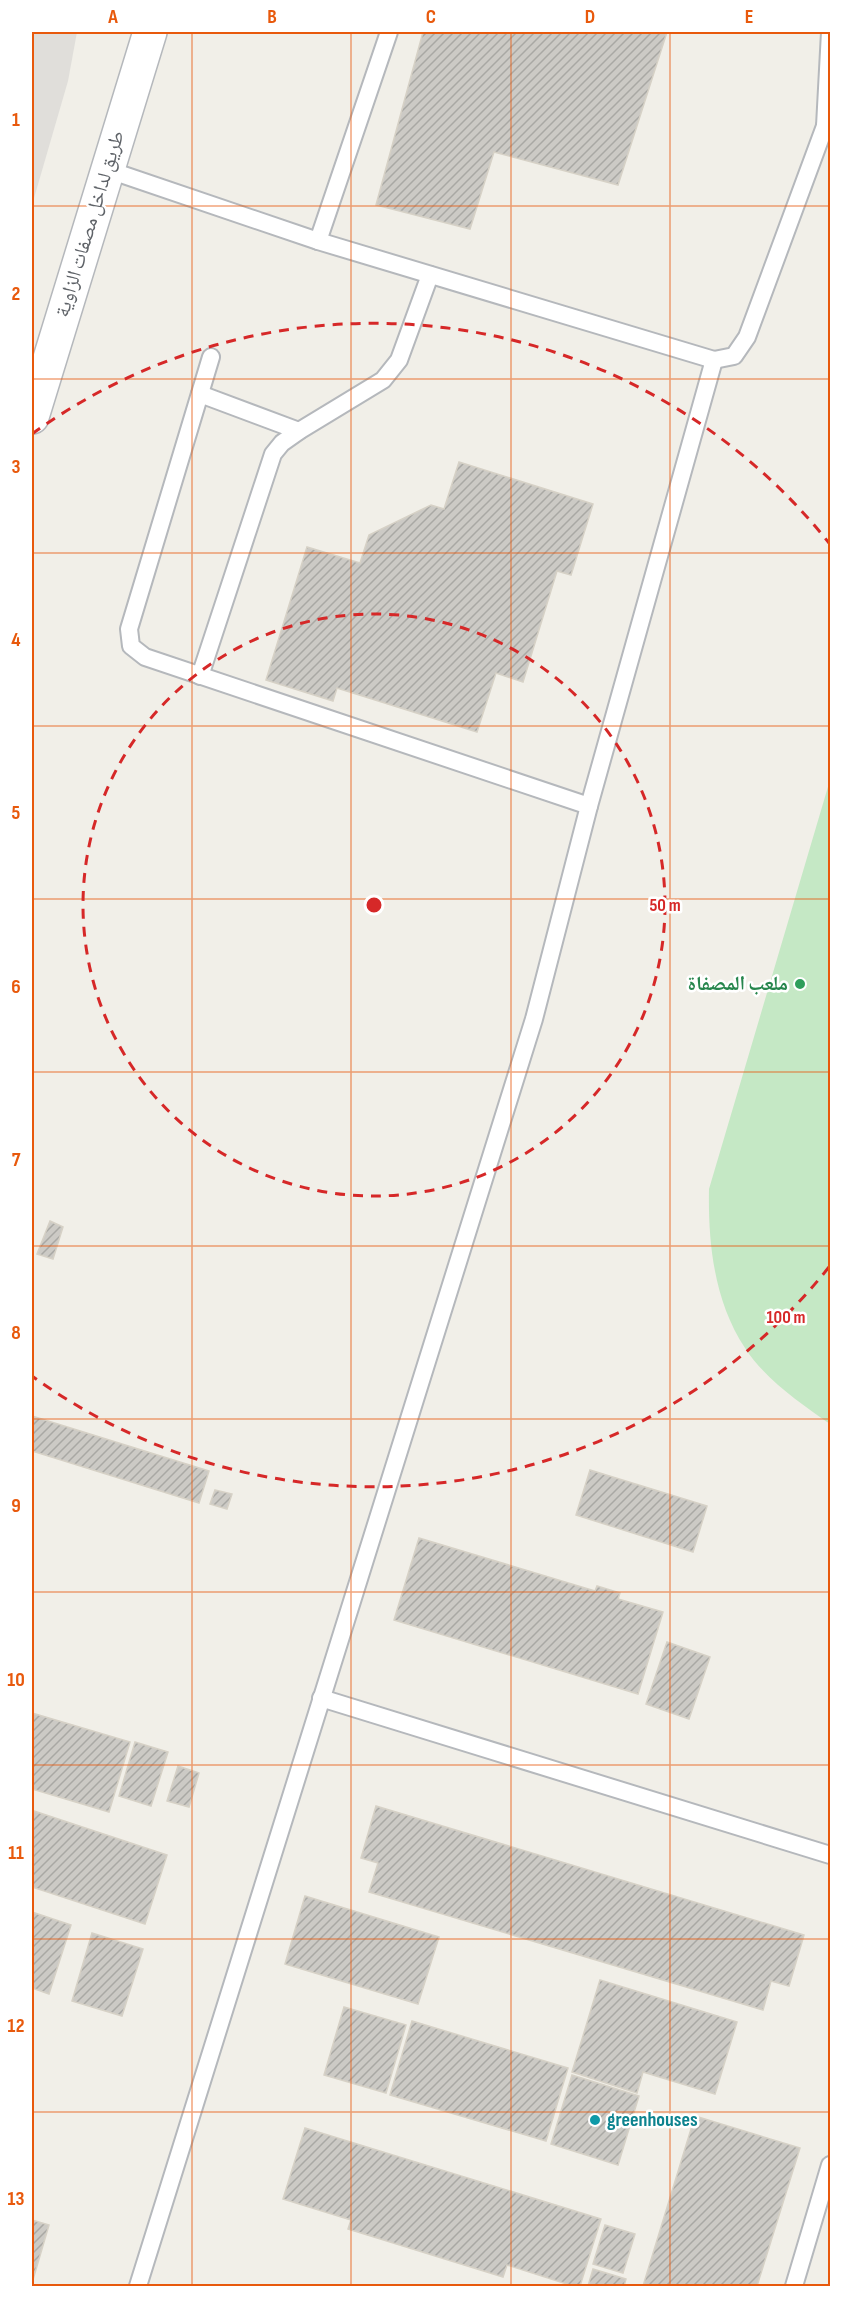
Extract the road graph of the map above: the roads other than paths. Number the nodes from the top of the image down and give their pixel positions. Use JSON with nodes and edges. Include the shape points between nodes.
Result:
{"nodes":[{"id":1,"x":150,"y":32,"type":"edge"},
{"id":2,"x":389,"y":32,"type":"edge"},
{"id":3,"x":830,"y":32,"type":"edge"},
{"id":4,"x":828,"y":122,"type":"edge"},
{"id":5,"x":106,"y":169,"type":"junction"},
{"id":6,"x":318,"y":241,"type":"junction"},
{"id":7,"x":430,"y":275,"type":"junction"},
{"id":8,"x":211,"y":357,"type":"dead end"},
{"id":9,"x":714,"y":360,"type":"junction"},
{"id":10,"x":200,"y":394,"type":"junction"},
{"id":11,"x":32,"y":417,"type":"edge"},
{"id":12,"x":299,"y":431,"type":"junction"},
{"id":13,"x":200,"y":676,"type":"junction"},
{"id":14,"x":589,"y":806,"type":"junction"},
{"id":15,"x":321,"y":1698,"type":"junction"},
{"id":16,"x":831,"y":1855,"type":"edge"},
{"id":17,"x":831,"y":2165,"type":"edge"},
{"id":18,"x":138,"y":2286,"type":"edge"},
{"id":19,"x":794,"y":2286,"type":"edge"}],
"edges":[{"from":1,"to":5,"type":"street","name":"طريق لداخل مصفات الزاوية"},
{"from":2,"to":6,"type":"lane"},
{"from":3,"to":4,"type":"lane"},
{"from":4,"to":9,"type":"lane","via":[[747,337],[734,356]]},
{"from":5,"to":6,"type":"lane"},
{"from":5,"to":11,"type":"street","name":"طريق لداخل مصفات الزاوية"},
{"from":6,"to":7,"type":"lane"},
{"from":7,"to":9,"type":"lane"},
{"from":7,"to":12,"type":"lane","via":[[399,360],[383,380]]},
{"from":8,"to":10,"type":"lane"},
{"from":9,"to":14,"type":"lane"},
{"from":10,"to":12,"type":"lane"},
{"from":10,"to":13,"type":"lane","via":[[129,629],[131,646],[145,657]]},
{"from":12,"to":13,"type":"lane","via":[[273,454]]},
{"from":13,"to":14,"type":"lane"},
{"from":14,"to":15,"type":"lane","via":[[534,1019]]},
{"from":15,"to":16,"type":"lane"},
{"from":15,"to":18,"type":"lane"},
{"from":17,"to":19,"type":"lane"}]}
